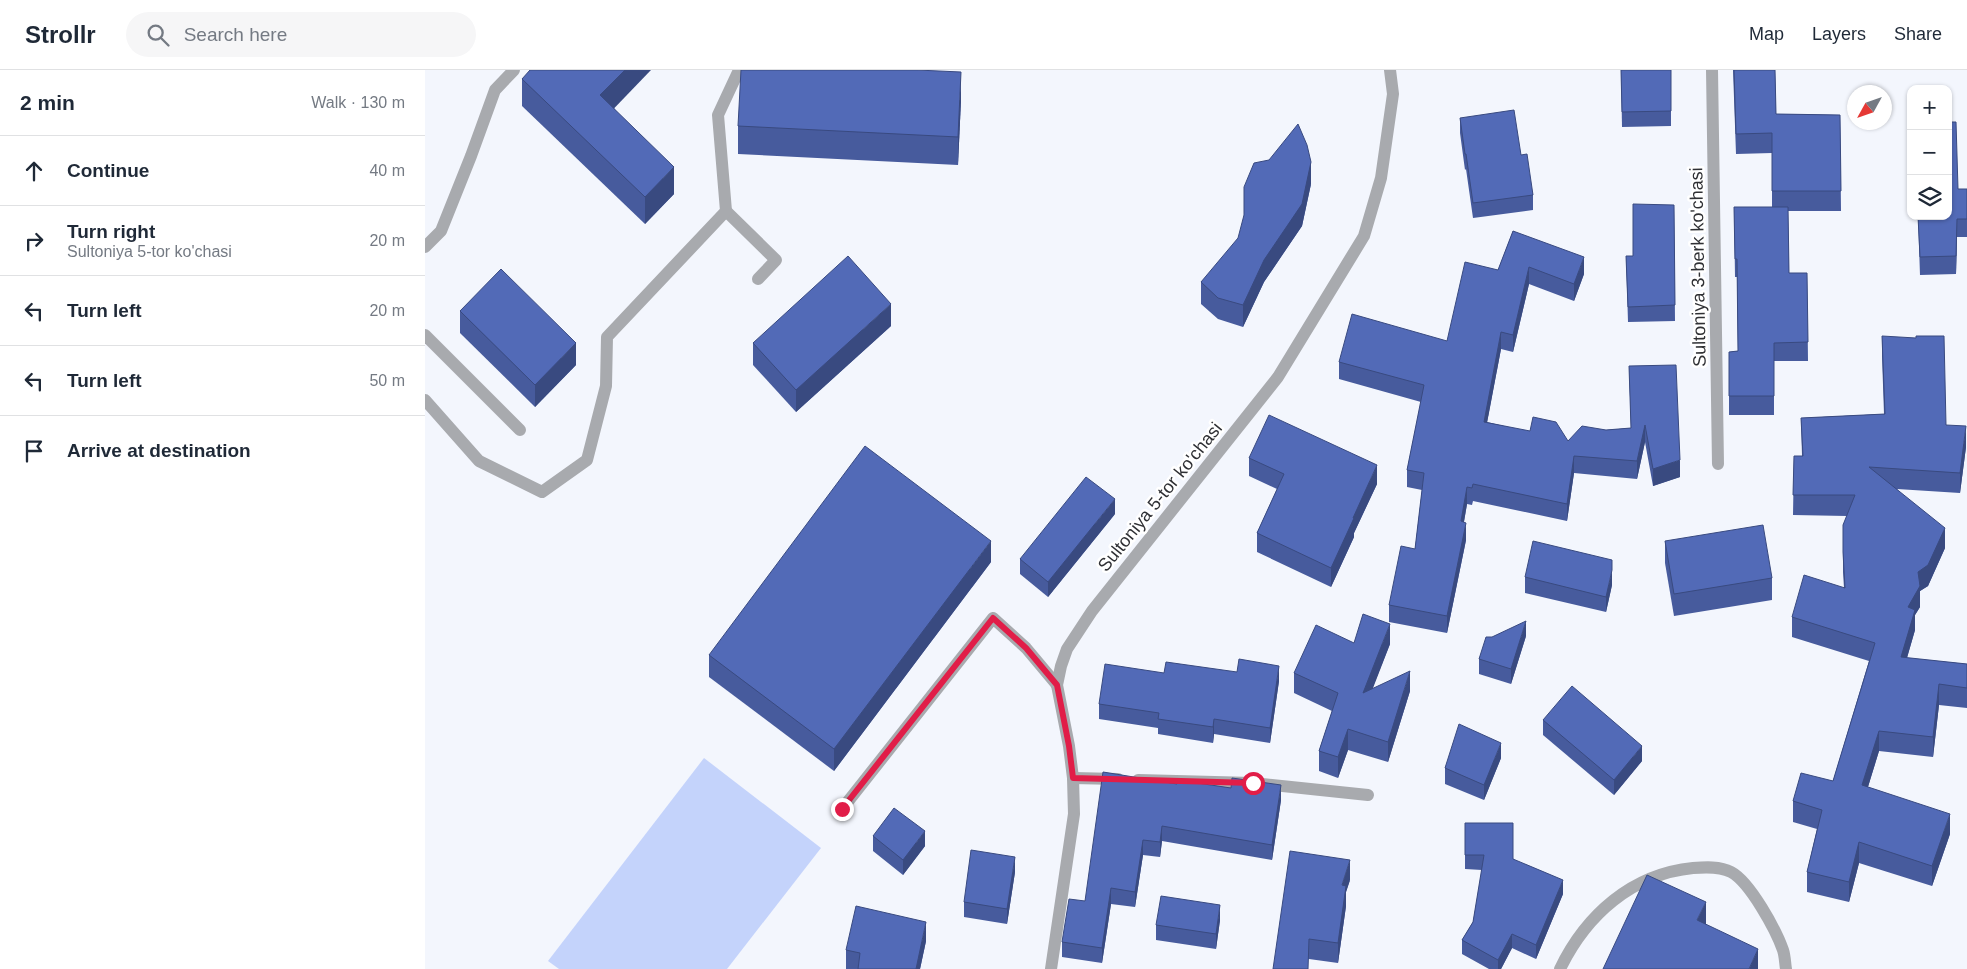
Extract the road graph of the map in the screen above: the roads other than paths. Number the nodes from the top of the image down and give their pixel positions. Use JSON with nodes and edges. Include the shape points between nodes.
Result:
{"nodes":[{"id":1,"x":514,"y":70,"type":"edge"},
{"id":2,"x":739,"y":70,"type":"edge"},
{"id":3,"x":1390,"y":70,"type":"edge"},
{"id":4,"x":1712,"y":70,"type":"edge"},
{"id":5,"x":726,"y":211,"type":"junction"},
{"id":6,"x":425,"y":246,"type":"edge"},
{"id":7,"x":758,"y":279,"type":"dead end"},
{"id":8,"x":425,"y":335,"type":"edge"},
{"id":9,"x":425,"y":400,"type":"edge"},
{"id":10,"x":520,"y":430,"type":"dead end"},
{"id":11,"x":1718,"y":464,"type":"dead end"},
{"id":12,"x":1057,"y":685,"type":"junction"},
{"id":13,"x":1073,"y":778,"type":"junction"},
{"id":14,"x":1368,"y":795,"type":"dead end"},
{"id":15,"x":842,"y":809,"type":"dead end"},
{"id":16,"x":1051,"y":969,"type":"edge"},
{"id":17,"x":1560,"y":969,"type":"edge"},
{"id":18,"x":1787,"y":969,"type":"edge"}],
"edges":[{"from":1,"to":6,"type":"street","via":[[495,90],[441,231]]},
{"from":2,"to":5,"type":"street","via":[[718,115]]},
{"from":3,"to":12,"type":"street","name":"Sultoniya 5-tor ko'chasi","via":[[1393,94],[1381,178],[1364,236],[1278,376],[1087,617],[1067,649]]},
{"from":4,"to":11,"type":"street","name":"Sultoniya 3-berk ko'chasi"},
{"from":5,"to":7,"type":"street","via":[[776,260]]},
{"from":5,"to":9,"type":"street","via":[[607,337],[606,386],[587,460],[542,492],[479,461]]},
{"from":8,"to":10,"type":"street"},
{"from":12,"to":13,"type":"street","name":"Sultoniya 5-tor ko'chasi"},
{"from":12,"to":15,"type":"street","via":[[1026,648],[993,618]]},
{"from":13,"to":14,"type":"street","via":[[1253,783]]},
{"from":13,"to":16,"type":"street","name":"Sultoniya 5-tor ko'chasi","via":[[1074,814]]},
{"from":17,"to":18,"type":"street","via":[[1589,924],[1615,898],[1664,874],[1707,867],[1731,872],[1748,888],[1769,919],[1783,950]]}]}
